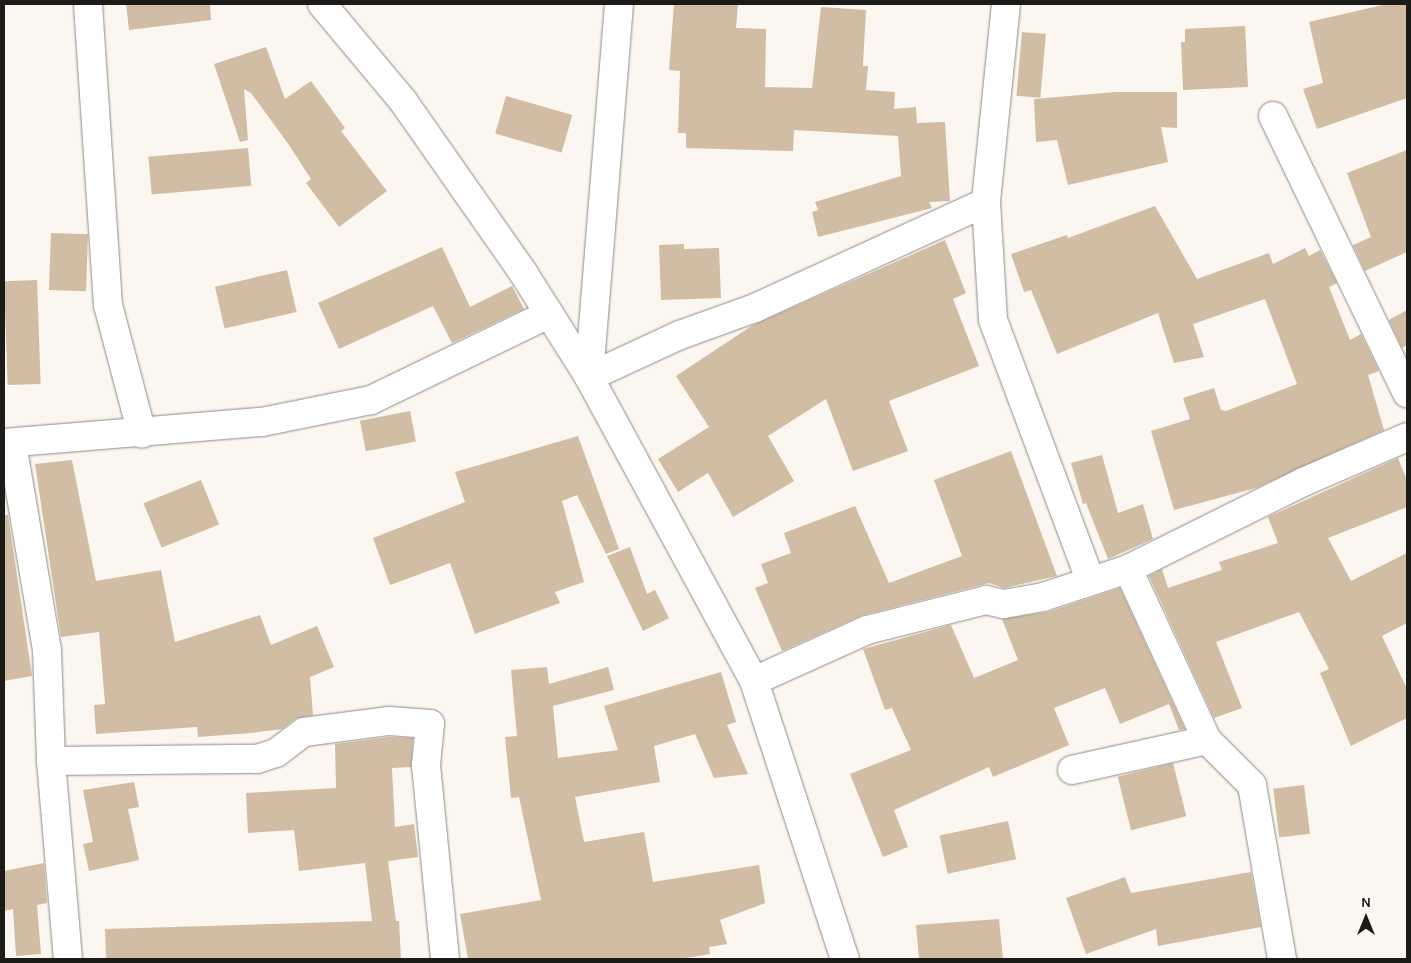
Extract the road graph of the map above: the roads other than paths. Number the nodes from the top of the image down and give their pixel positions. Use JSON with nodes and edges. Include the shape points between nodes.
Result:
{"nodes":[{"id":1,"x":88,"y":4,"type":"edge"},
{"id":2,"x":322,"y":4,"type":"edge"},
{"id":3,"x":619,"y":4,"type":"edge"},
{"id":4,"x":1006,"y":4,"type":"edge"},
{"id":5,"x":1273,"y":116,"type":"dead end"},
{"id":6,"x":986,"y":202,"type":"junction"},
{"id":7,"x":549,"y":314,"type":"junction"},
{"id":8,"x":589,"y":377,"type":"junction"},
{"id":9,"x":1407,"y":393,"type":"edge"},
{"id":10,"x":142,"y":434,"type":"junction"},
{"id":11,"x":1407,"y":437,"type":"edge"},
{"id":12,"x":8,"y":443,"type":"edge"},
{"id":13,"x":1128,"y":569,"type":"junction"},
{"id":14,"x":1090,"y":579,"type":"junction"},
{"id":15,"x":754,"y":680,"type":"junction"},
{"id":16,"x":1207,"y":740,"type":"junction"},
{"id":17,"x":51,"y":761,"type":"junction"},
{"id":18,"x":1072,"y":770,"type":"dead end"},
{"id":19,"x":68,"y":959,"type":"edge"},
{"id":20,"x":445,"y":959,"type":"edge"},
{"id":21,"x":845,"y":959,"type":"edge"},
{"id":22,"x":1282,"y":959,"type":"edge"}],
"edges":[{"from":1,"to":10,"type":"street","via":[[108,305]]},
{"from":2,"to":7,"type":"street","via":[[403,101]]},
{"from":3,"to":8,"type":"street"},
{"from":4,"to":6,"type":"street"},
{"from":5,"to":9,"type":"street"},
{"from":6,"to":8,"type":"street","via":[[755,308],[680,335]]},
{"from":6,"to":14,"type":"street","via":[[993,320]]},
{"from":7,"to":8,"type":"street"},
{"from":7,"to":10,"type":"street","via":[[371,400],[262,422]]},
{"from":8,"to":15,"type":"street"},
{"from":10,"to":12,"type":"street"},
{"from":11,"to":13,"type":"street","via":[[1303,482]]},
{"from":12,"to":17,"type":"street","via":[[47,651]]},
{"from":13,"to":14,"type":"street"},
{"from":13,"to":16,"type":"street"},
{"from":14,"to":15,"type":"street","via":[[1043,597],[1004,604],[986,600],[867,630]]},
{"from":15,"to":21,"type":"street"},
{"from":16,"to":18,"type":"street"},
{"from":16,"to":22,"type":"street","via":[[1252,785]]},
{"from":17,"to":19,"type":"street"},
{"from":17,"to":20,"type":"street","via":[[257,759],[276,753],[304,732],[389,721],[430,724],[426,765]]}]}
